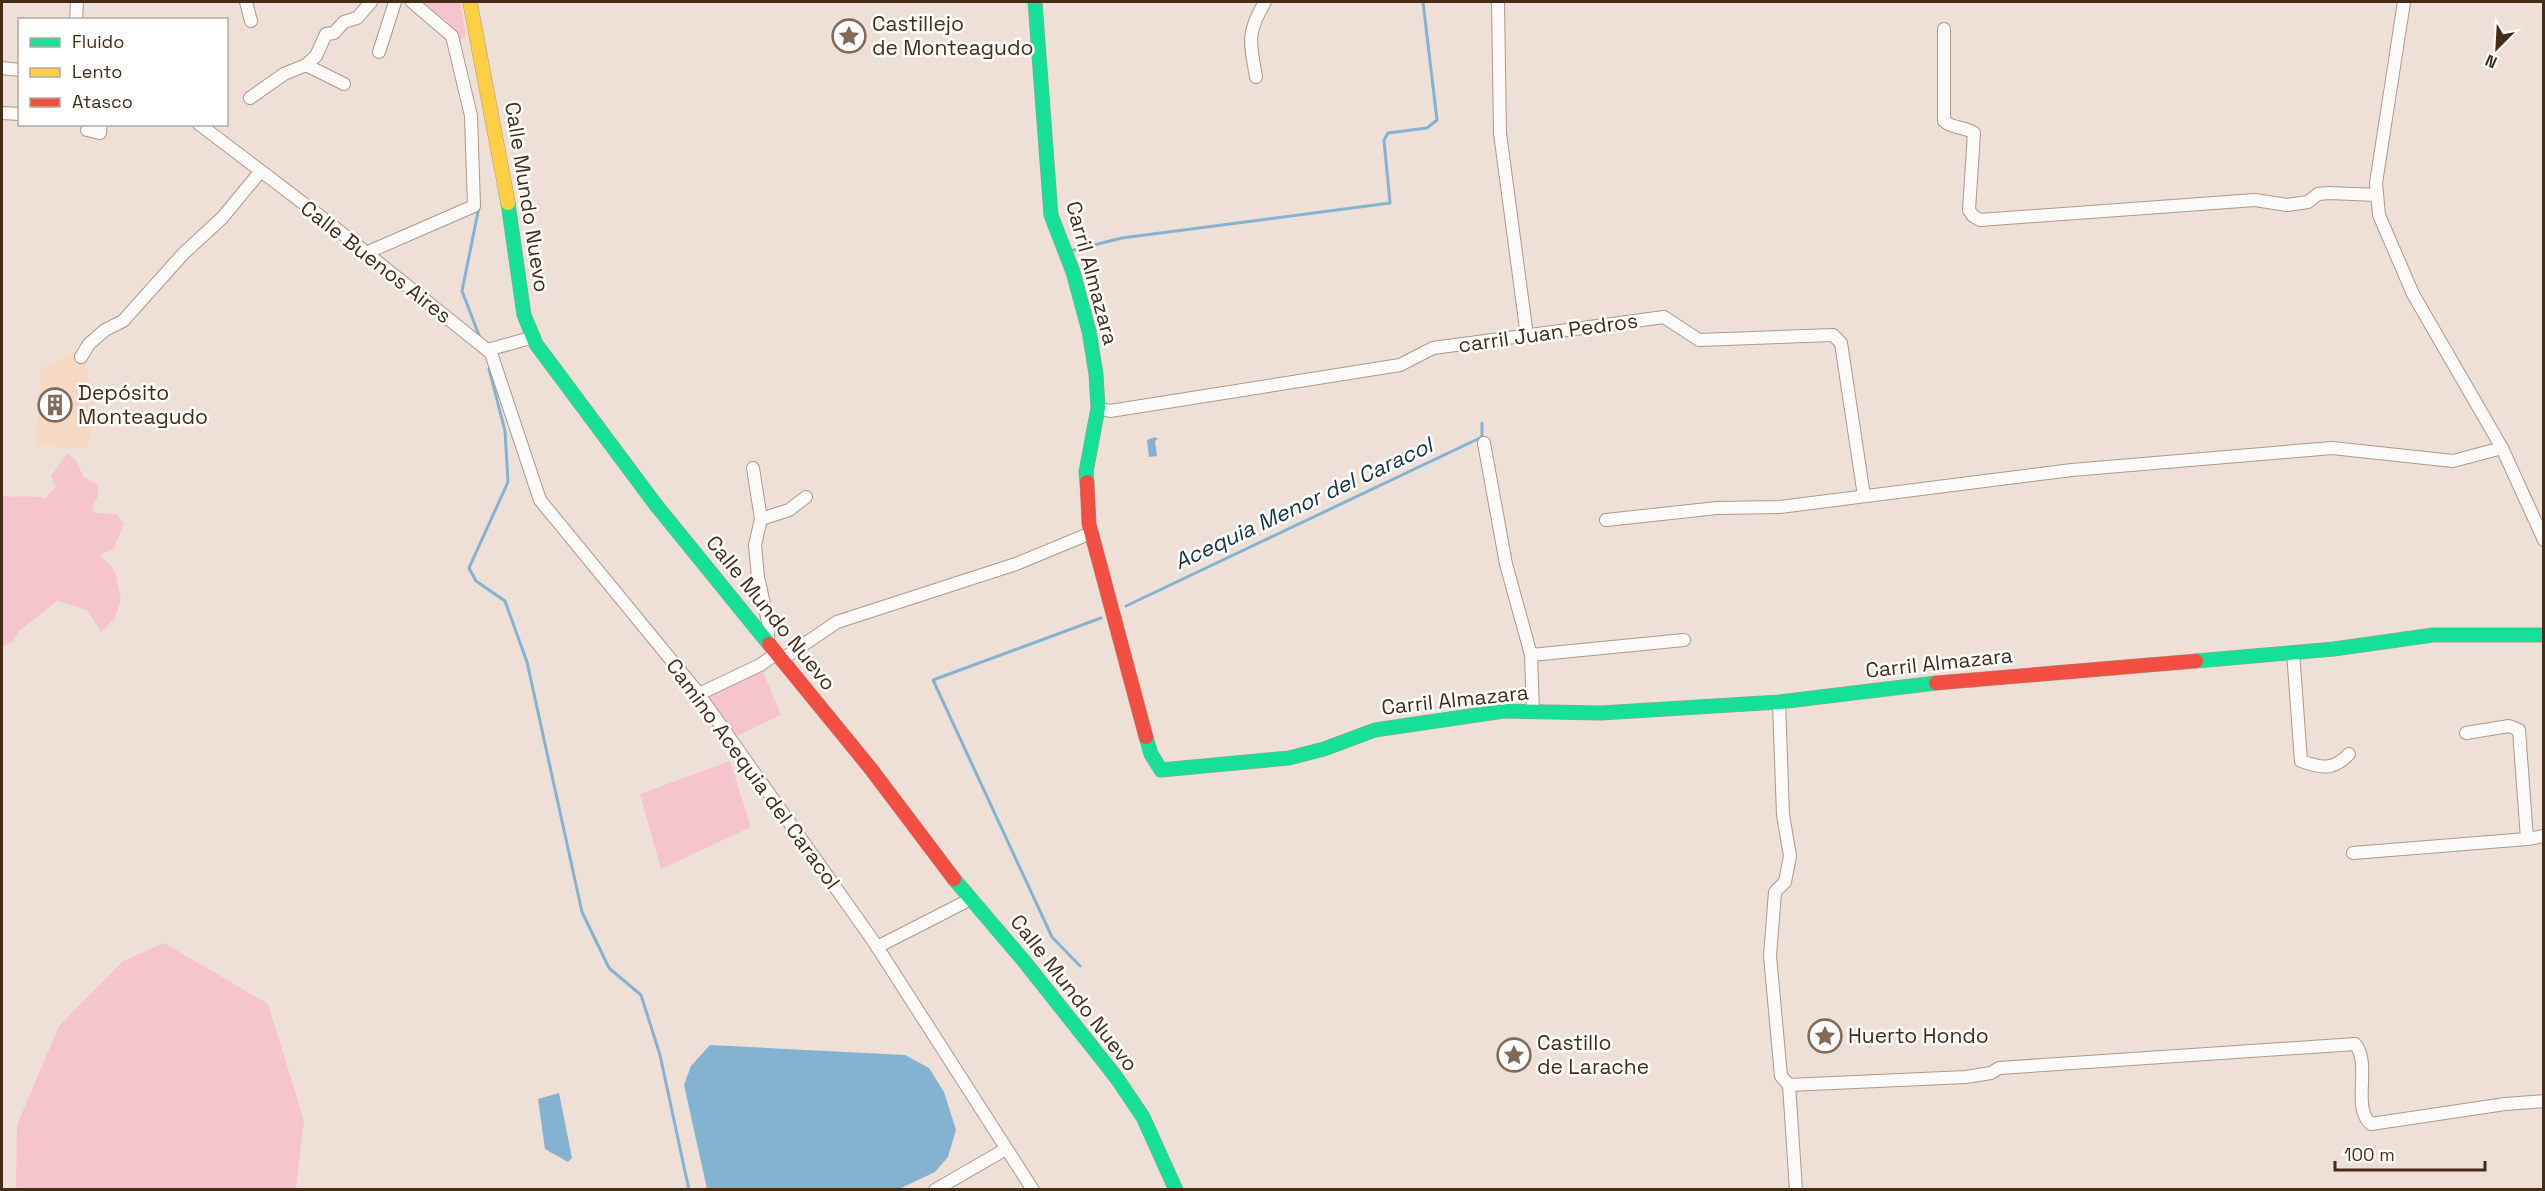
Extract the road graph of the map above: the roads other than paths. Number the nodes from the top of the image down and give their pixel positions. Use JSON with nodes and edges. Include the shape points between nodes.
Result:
{"nodes":[{"id":1,"x":77,"y":2,"type":"edge"},
{"id":2,"x":246,"y":2,"type":"edge"},
{"id":3,"x":370,"y":2,"type":"edge"},
{"id":4,"x":395,"y":2,"type":"edge"},
{"id":5,"x":412,"y":2,"type":"edge"},
{"id":6,"x":470,"y":2,"type":"edge"},
{"id":7,"x":1035,"y":2,"type":"edge"},
{"id":8,"x":1264,"y":2,"type":"edge"},
{"id":9,"x":1498,"y":2,"type":"edge"},
{"id":10,"x":2404,"y":2,"type":"edge"},
{"id":11,"x":76,"y":18,"type":"edge"},
{"id":12,"x":252,"y":21,"type":"dead end"},
{"id":13,"x":1944,"y":29,"type":"dead end"},
{"id":14,"x":379,"y":52,"type":"dead end"},
{"id":15,"x":306,"y":65,"type":"junction"},
{"id":16,"x":2,"y":68,"type":"edge"},
{"id":17,"x":18,"y":70,"type":"edge"},
{"id":18,"x":1256,"y":77,"type":"dead end"},
{"id":19,"x":344,"y":84,"type":"dead end"},
{"id":20,"x":250,"y":98,"type":"dead end"},
{"id":21,"x":2,"y":113,"type":"edge"},
{"id":22,"x":18,"y":114,"type":"edge"},
{"id":23,"x":101,"y":126,"type":"edge"},
{"id":24,"x":202,"y":126,"type":"edge"},
{"id":25,"x":87,"y":130,"type":"dead end"},
{"id":26,"x":260,"y":172,"type":"junction"},
{"id":27,"x":2377,"y":195,"type":"junction"},
{"id":28,"x":366,"y":253,"type":"junction"},
{"id":29,"x":1527,"y":336,"type":"junction"},
{"id":30,"x":534,"y":337,"type":"junction"},
{"id":31,"x":489,"y":352,"type":"junction"},
{"id":32,"x":81,"y":357,"type":"dead end"},
{"id":33,"x":1098,"y":408,"type":"junction"},
{"id":34,"x":1484,"y":443,"type":"dead end"},
{"id":35,"x":2502,"y":448,"type":"junction"},
{"id":36,"x":753,"y":468,"type":"dead end"},
{"id":37,"x":1864,"y":496,"type":"junction"},
{"id":38,"x":806,"y":497,"type":"dead end"},
{"id":39,"x":761,"y":519,"type":"junction"},
{"id":40,"x":1606,"y":520,"type":"dead end"},
{"id":41,"x":1091,"y":533,"type":"junction"},
{"id":42,"x":2544,"y":540,"type":"edge"},
{"id":43,"x":2544,"y":634,"type":"edge"},
{"id":44,"x":1684,"y":640,"type":"dead end"},
{"id":45,"x":767,"y":642,"type":"junction"},
{"id":46,"x":2294,"y":652,"type":"junction"},
{"id":47,"x":1531,"y":655,"type":"junction"},
{"id":48,"x":779,"y":657,"type":"junction"},
{"id":49,"x":699,"y":694,"type":"junction"},
{"id":50,"x":1779,"y":702,"type":"junction"},
{"id":51,"x":1533,"y":712,"type":"junction"},
{"id":52,"x":2466,"y":733,"type":"dead end"},
{"id":53,"x":2349,"y":754,"type":"dead end"},
{"id":54,"x":2544,"y":836,"type":"edge"},
{"id":55,"x":2527,"y":839,"type":"junction"},
{"id":56,"x":2353,"y":853,"type":"dead end"},
{"id":57,"x":971,"y":899,"type":"junction"},
{"id":58,"x":877,"y":947,"type":"junction"},
{"id":59,"x":1789,"y":1085,"type":"junction"},
{"id":60,"x":2544,"y":1101,"type":"edge"},
{"id":61,"x":1006,"y":1149,"type":"junction"},
{"id":62,"x":935,"y":1190,"type":"edge"},
{"id":63,"x":1033,"y":1190,"type":"edge"},
{"id":64,"x":1176,"y":1190,"type":"edge"},
{"id":65,"x":1796,"y":1190,"type":"edge"}],
"edges":[{"from":1,"to":11,"type":"street"},
{"from":2,"to":12,"type":"street"},
{"from":3,"to":15,"type":"street","via":[[357,18],[326,34],[316,56]]},
{"from":4,"to":14,"type":"street"},
{"from":5,"to":28,"type":"street","name":"Calle Mundo Nuevo","via":[[452,36],[471,116],[474,206]]},
{"from":6,"to":30,"type":"street","name":"Calle Mundo Nuevo","via":[[507,198],[524,315]]},
{"from":7,"to":33,"type":"street","name":"Carril Almazara","via":[[1051,215],[1089,331]]},
{"from":8,"to":18,"type":"street","via":[[1253,21],[1250,39]]},
{"from":9,"to":29,"type":"street","via":[[1500,133]]},
{"from":10,"to":27,"type":"street"},
{"from":13,"to":27,"type":"street","via":[[1944,121],[1974,133],[1969,210],[1980,220],[2255,200],[2287,205],[2329,193]]},
{"from":15,"to":19,"type":"street"},
{"from":15,"to":20,"type":"street","via":[[284,74]]},
{"from":16,"to":17,"type":"street"},
{"from":21,"to":22,"type":"street"},
{"from":23,"to":25,"type":"street","via":[[100,133]]},
{"from":24,"to":26,"type":"street","name":"Calle Buenos Aires"},
{"from":26,"to":28,"type":"street","name":"Calle Buenos Aires"},
{"from":26,"to":32,"type":"street","via":[[123,321],[105,330]]},
{"from":27,"to":35,"type":"street","via":[[2379,215],[2413,294]]},
{"from":28,"to":31,"type":"street","name":"Calle Buenos Aires"},
{"from":29,"to":33,"type":"street","name":"carril Juan Pedros","via":[[1433,348],[1400,365],[1110,411]]},
{"from":29,"to":37,"type":"street","name":"carril Juan Pedros","via":[[1664,317],[1699,340],[1833,336],[1841,343]]},
{"from":30,"to":31,"type":"street"},
{"from":30,"to":45,"type":"street","name":"Calle Mundo Nuevo","via":[[656,505]]},
{"from":31,"to":49,"type":"street","name":"Camino Acequia del Caracol","via":[[540,500]]},
{"from":33,"to":41,"type":"street","name":"Carril Almazara","via":[[1086,472]]},
{"from":34,"to":47,"type":"street","via":[[1506,564]]},
{"from":35,"to":37,"type":"street","via":[[2453,461],[2332,448],[2072,470]]},
{"from":35,"to":42,"type":"street"},
{"from":36,"to":39,"type":"street"},
{"from":37,"to":40,"type":"street","via":[[1780,507],[1717,508]]},
{"from":38,"to":39,"type":"street","via":[[789,510]]},
{"from":39,"to":45,"type":"street","via":[[755,545],[769,626]]},
{"from":41,"to":48,"type":"street","via":[[1016,564],[837,622]]},
{"from":41,"to":51,"type":"street","name":"Carril Almazara","via":[[1151,754],[1161,770],[1289,758],[1376,730],[1504,711]]},
{"from":43,"to":46,"type":"street","name":"Carril Almazara","via":[[2433,635]]},
{"from":44,"to":47,"type":"street"},
{"from":45,"to":48,"type":"street","name":"Calle Mundo Nuevo"},
{"from":46,"to":50,"type":"street","name":"Carril Almazara","via":[[1973,679]]},
{"from":46,"to":53,"type":"street","via":[[2301,761],[2320,768],[2342,762]]},
{"from":47,"to":51,"type":"street"},
{"from":48,"to":49,"type":"street"},
{"from":48,"to":57,"type":"street","name":"Calle Mundo Nuevo"},
{"from":49,"to":58,"type":"street","name":"Camino Acequia del Caracol"},
{"from":50,"to":51,"type":"street","name":"Carril Almazara"},
{"from":50,"to":59,"type":"street","via":[[1783,816],[1790,856],[1785,882],[1775,892],[1770,956],[1781,1076]]},
{"from":52,"to":55,"type":"street","via":[[2509,726],[2519,730]]},
{"from":54,"to":55,"type":"street"},
{"from":55,"to":56,"type":"street"},
{"from":57,"to":58,"type":"street"},
{"from":57,"to":64,"type":"street","name":"Calle Mundo Nuevo","via":[[1116,1077],[1143,1116]]},
{"from":58,"to":61,"type":"street","name":"Camino Acequia del Caracol"},
{"from":59,"to":60,"type":"street","via":[[1966,1077],[1999,1068],[2355,1044],[2361,1055],[2363,1108],[2372,1124]]},
{"from":59,"to":65,"type":"street"},
{"from":61,"to":62,"type":"street"},
{"from":61,"to":63,"type":"street","name":"Camino Acequia del Caracol"}]}
